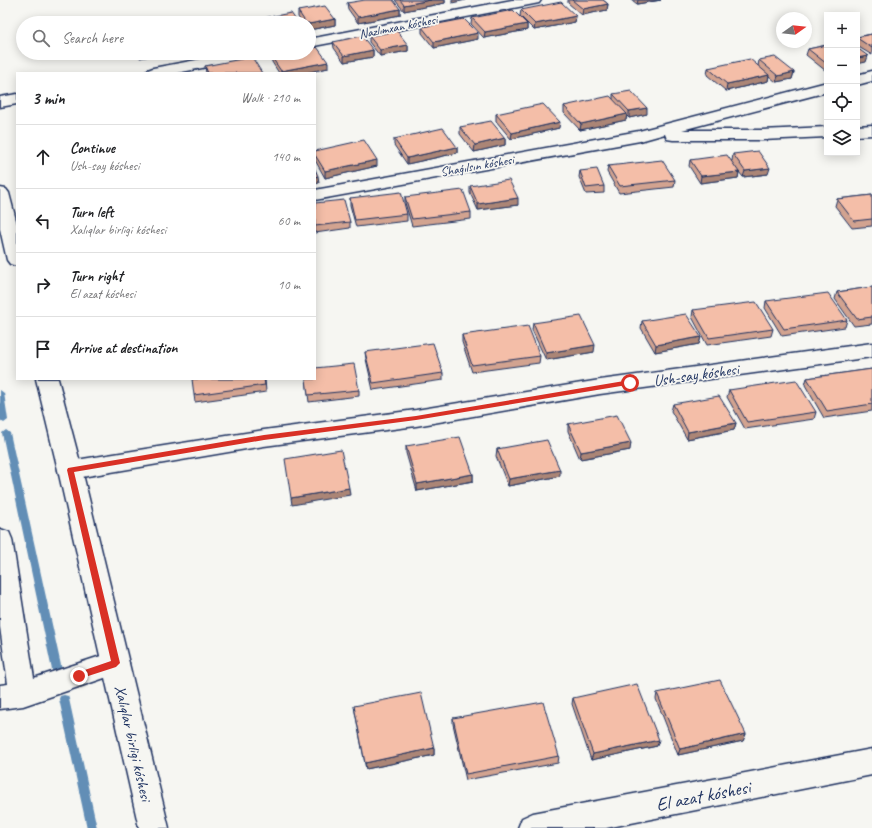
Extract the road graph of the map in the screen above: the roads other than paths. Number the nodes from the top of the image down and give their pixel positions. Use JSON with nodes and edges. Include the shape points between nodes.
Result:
{"nodes":[{"id":1,"x":534,"y":0,"type":"edge"},
{"id":2,"x":316,"y":42,"type":"edge"},
{"id":3,"x":221,"y":60,"type":"edge"},
{"id":4,"x":158,"y":72,"type":"edge"},
{"id":5,"x":872,"y":76,"type":"edge"},
{"id":6,"x":860,"y":79,"type":"edge"},
{"id":7,"x":824,"y":89,"type":"edge"},
{"id":8,"x":16,"y":99,"type":"edge"},
{"id":9,"x":0,"y":102,"type":"edge"},
{"id":10,"x":872,"y":130,"type":"edge"},
{"id":11,"x":860,"y":131,"type":"edge"},
{"id":12,"x":824,"y":132,"type":"edge"},
{"id":13,"x":640,"y":136,"type":"junction"},
{"id":14,"x":0,"y":193,"type":"edge"},
{"id":15,"x":316,"y":195,"type":"edge"},
{"id":16,"x":2,"y":211,"type":"edge"},
{"id":17,"x":16,"y":254,"type":"edge"},
{"id":18,"x":872,"y":350,"type":"edge"},
{"id":19,"x":47,"y":380,"type":"edge"},
{"id":20,"x":70,"y":470,"type":"junction"},
{"id":21,"x":0,"y":539,"type":"edge"},
{"id":22,"x":116,"y":663,"type":"junction"},
{"id":23,"x":12,"y":695,"type":"edge"},
{"id":24,"x":872,"y":762,"type":"edge"},
{"id":25,"x":154,"y":828,"type":"edge"},
{"id":26,"x":533,"y":828,"type":"edge"}],
"edges":[{"from":1,"to":2,"type":"street","name":"Nazlımxan kóshesi"},
{"from":3,"to":4,"type":"street"},
{"from":5,"to":6,"type":"street"},
{"from":7,"to":13,"type":"street","name":"Shaǵılsın kóshesi"},
{"from":8,"to":9,"type":"street"},
{"from":10,"to":11,"type":"street"},
{"from":12,"to":13,"type":"street","name":"Shaǵılsın kóshesi"},
{"from":13,"to":15,"type":"street","name":"Shaǵılsın kóshesi"},
{"from":14,"to":16,"type":"street"},
{"from":16,"to":17,"type":"street"},
{"from":18,"to":20,"type":"street","name":"Ush-say kóshesi","via":[[600,387],[416,418],[264,438]]},
{"from":19,"to":20,"type":"street","name":"Xalıqlar birligi kóshesi"},
{"from":20,"to":22,"type":"street","name":"Xalıqlar birligi kóshesi"},
{"from":21,"to":23,"type":"street"},
{"from":22,"to":23,"type":"street"},
{"from":22,"to":25,"type":"street","name":"Xalıqlar birligi kóshesi"},
{"from":24,"to":26,"type":"street","name":"El azat kóshesi"}]}
